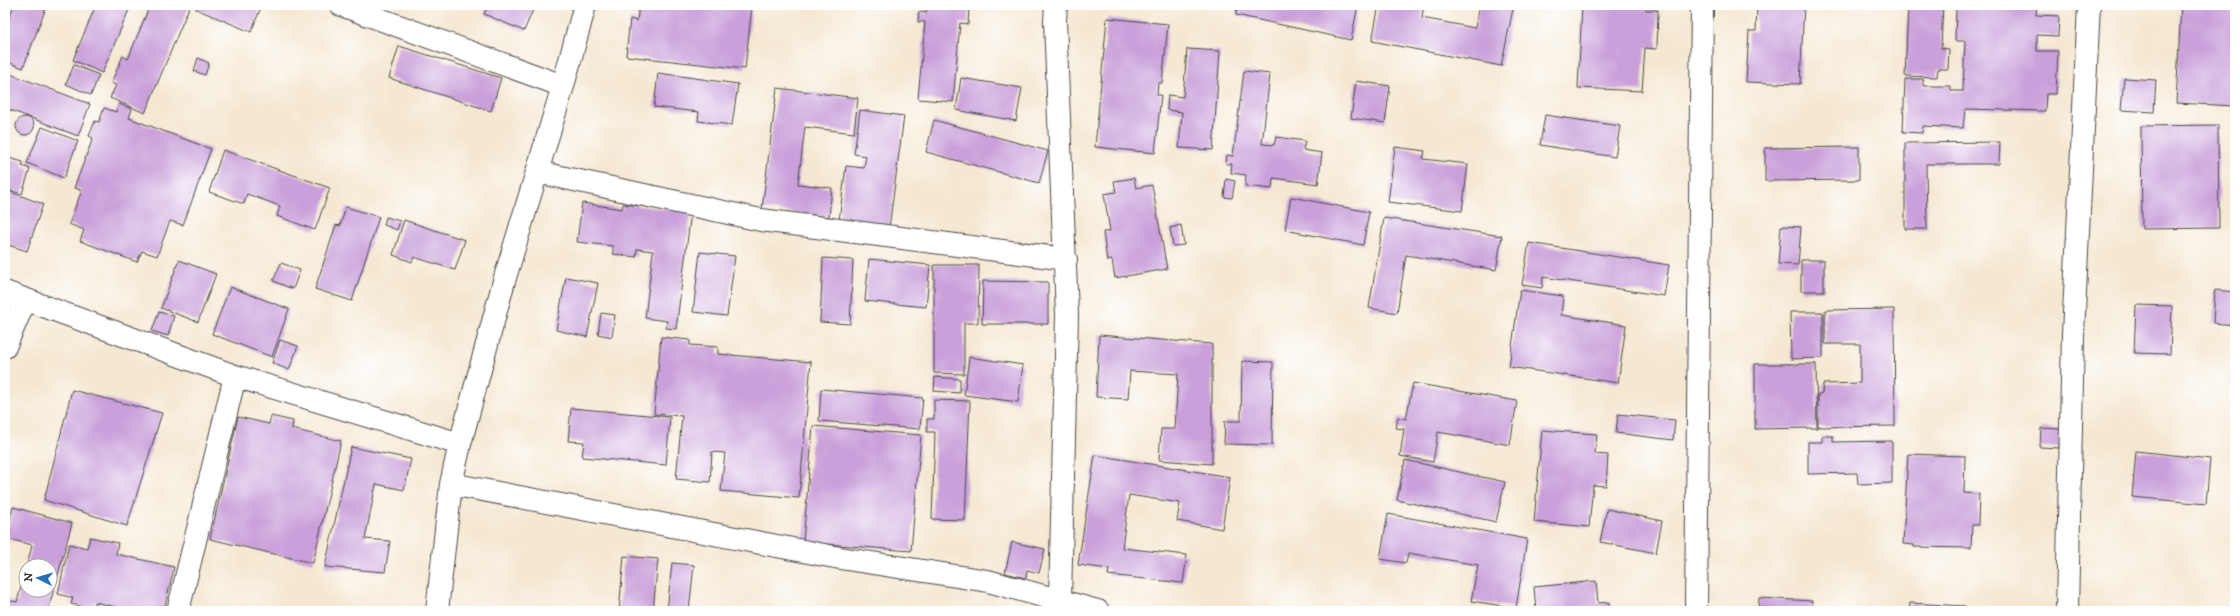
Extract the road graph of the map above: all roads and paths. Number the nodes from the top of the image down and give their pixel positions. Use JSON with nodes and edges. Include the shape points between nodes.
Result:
{"nodes":[{"id":1,"x":341,"y":5,"type":"edge"},
{"id":2,"x":585,"y":5,"type":"edge"},
{"id":3,"x":1056,"y":5,"type":"edge"},
{"id":4,"x":1702,"y":5,"type":"edge"},
{"id":5,"x":2089,"y":5,"type":"edge"},
{"id":6,"x":563,"y":86,"type":"junction"},
{"id":7,"x":537,"y":172,"type":"junction"},
{"id":8,"x":1066,"y":259,"type":"junction"},
{"id":9,"x":5,"y":292,"type":"edge"},
{"id":10,"x":26,"y":300,"type":"junction"},
{"id":11,"x":5,"y":347,"type":"edge"},
{"id":12,"x":235,"y":376,"type":"junction"},
{"id":13,"x":460,"y":444,"type":"junction"},
{"id":14,"x":451,"y":484,"type":"junction"},
{"id":15,"x":1060,"y":600,"type":"junction"},
{"id":16,"x":178,"y":611,"type":"edge"},
{"id":17,"x":438,"y":611,"type":"edge"},
{"id":18,"x":1098,"y":611,"type":"edge"},
{"id":19,"x":1696,"y":611,"type":"edge"},
{"id":20,"x":2067,"y":611,"type":"edge"}],
"edges":[{"from":1,"to":6,"type":"street"},
{"from":2,"to":6,"type":"street"},
{"from":3,"to":8,"type":"street"},
{"from":4,"to":19,"type":"street"},
{"from":5,"to":20,"type":"street","via":[[2073,334]]},
{"from":6,"to":7,"type":"street"},
{"from":7,"to":8,"type":"street","via":[[761,220]]},
{"from":7,"to":13,"type":"street","via":[[504,281]]},
{"from":8,"to":15,"type":"street"},
{"from":9,"to":10,"type":"street"},
{"from":10,"to":11,"type":"street"},
{"from":10,"to":12,"type":"street"},
{"from":12,"to":13,"type":"street"},
{"from":12,"to":16,"type":"street"},
{"from":13,"to":14,"type":"street"},
{"from":14,"to":15,"type":"street","via":[[840,558],[988,581]]},
{"from":14,"to":17,"type":"street"},
{"from":15,"to":18,"type":"street"}]}
